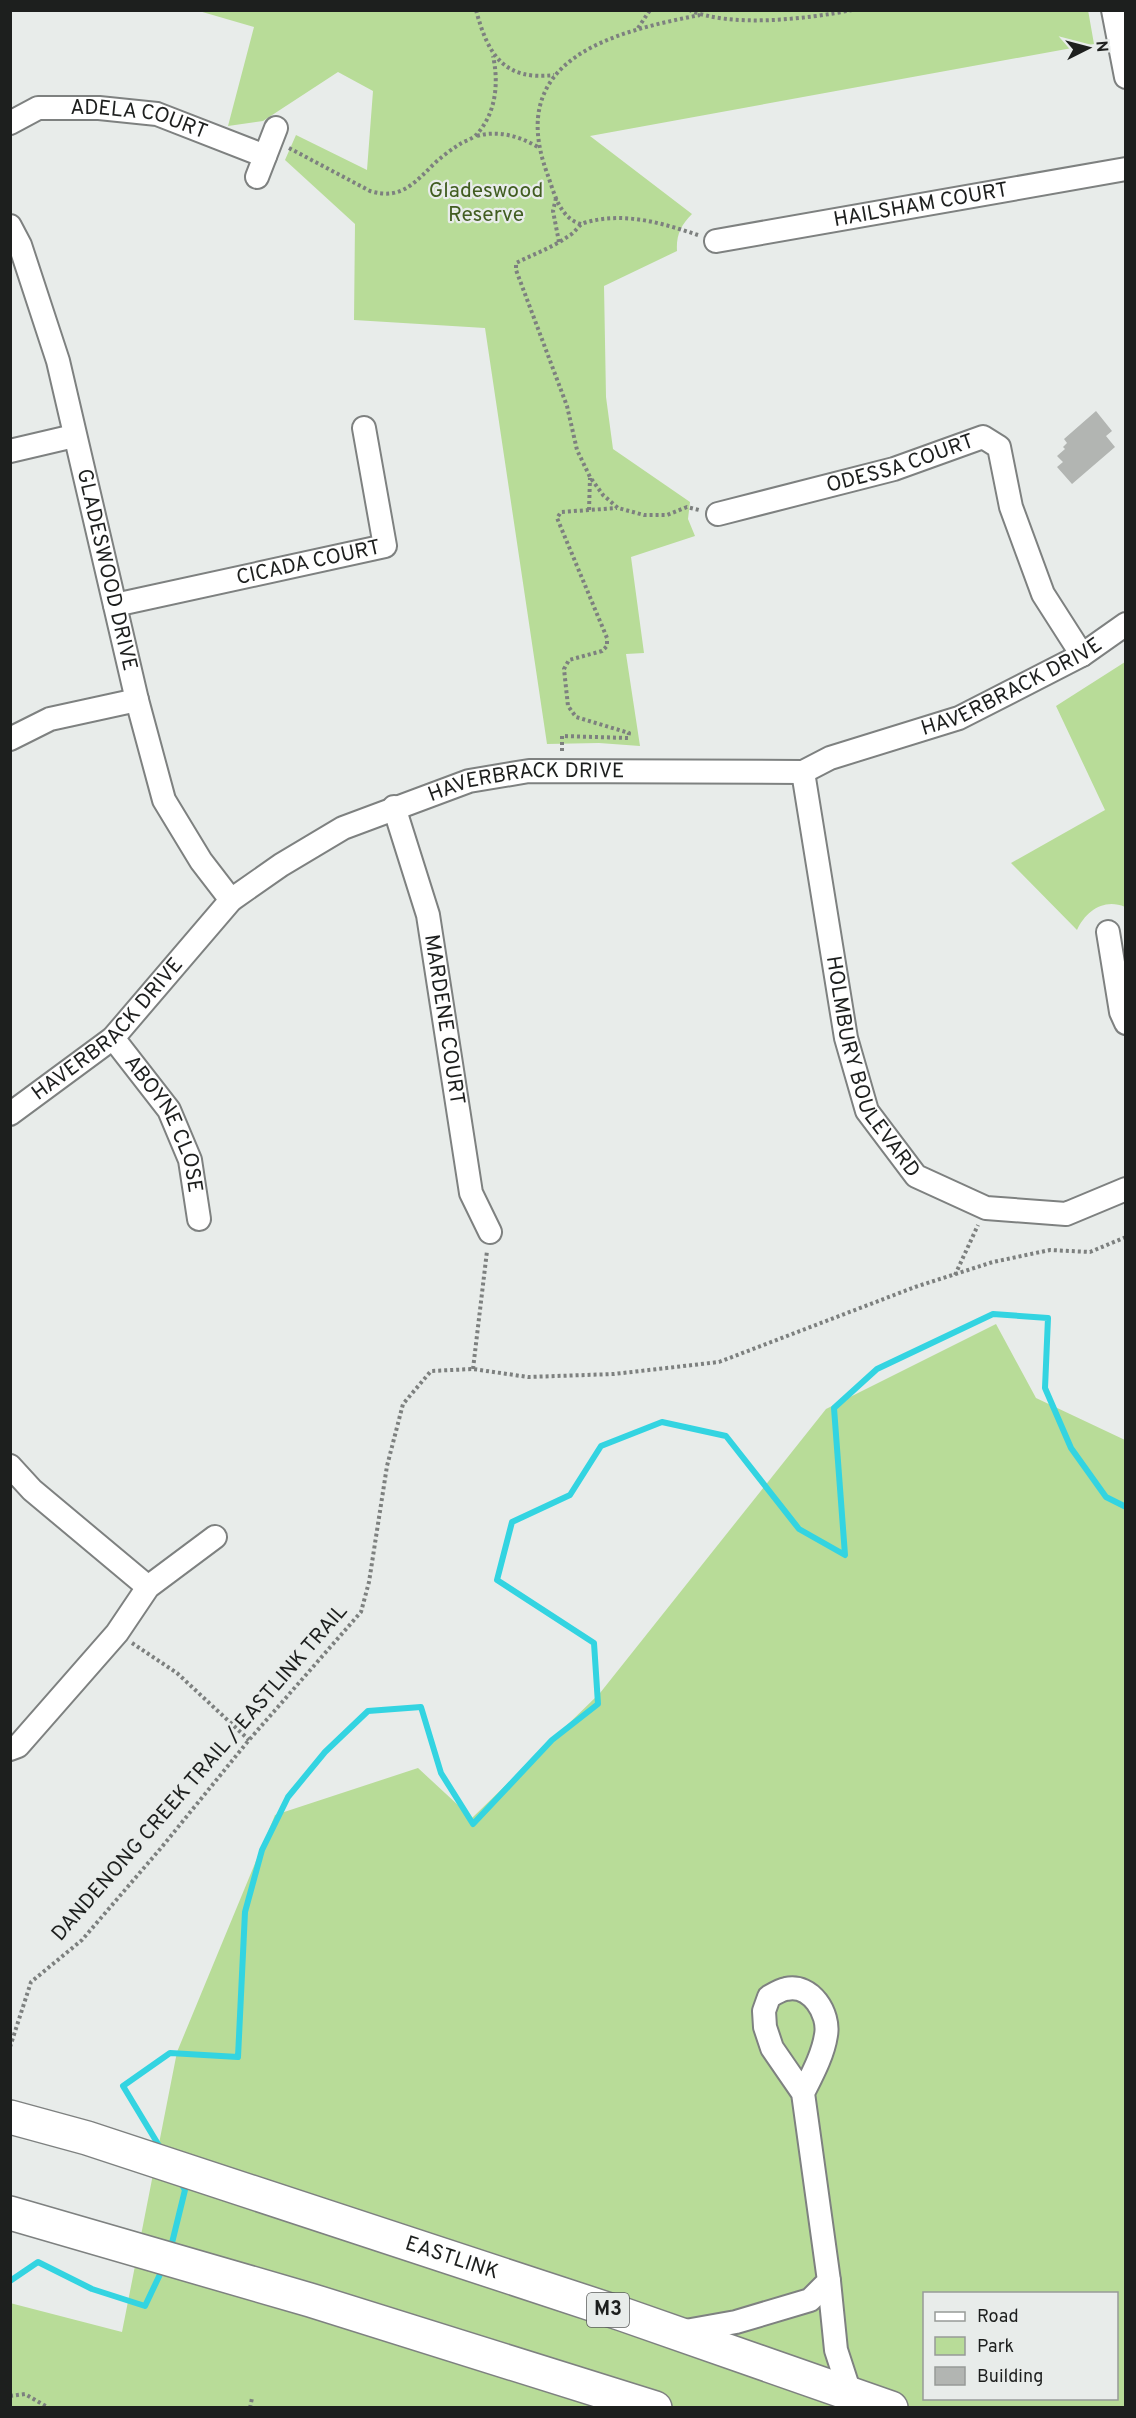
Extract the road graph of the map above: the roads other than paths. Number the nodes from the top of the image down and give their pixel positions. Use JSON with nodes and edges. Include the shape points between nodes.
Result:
{"nodes":[{"id":1,"x":1113,"y":10,"type":"edge"},
{"id":2,"x":1125,"y":77,"type":"edge"},
{"id":3,"x":10,"y":123,"type":"edge"},
{"id":4,"x":267,"y":150,"type":"road end"},
{"id":5,"x":1125,"y":169,"type":"edge"},
{"id":6,"x":10,"y":226,"type":"edge"},
{"id":7,"x":716,"y":241,"type":"road end"},
{"id":8,"x":364,"y":428,"type":"dead end"},
{"id":9,"x":74,"y":436,"type":"junction"},
{"id":10,"x":10,"y":451,"type":"edge"},
{"id":11,"x":718,"y":514,"type":"road end"},
{"id":12,"x":115,"y":605,"type":"junction"},
{"id":13,"x":1125,"y":624,"type":"edge"},
{"id":14,"x":1082,"y":655,"type":"junction"},
{"id":15,"x":137,"y":700,"type":"junction"},
{"id":16,"x":10,"y":740,"type":"edge"},
{"id":17,"x":803,"y":772,"type":"junction"},
{"id":18,"x":394,"y":807,"type":"junction"},
{"id":19,"x":231,"y":900,"type":"junction"},
{"id":20,"x":1108,"y":932,"type":"dead end"},
{"id":21,"x":1125,"y":1023,"type":"edge"},
{"id":22,"x":113,"y":1038,"type":"junction"},
{"id":23,"x":10,"y":1114,"type":"edge"},
{"id":24,"x":1125,"y":1189,"type":"edge"},
{"id":25,"x":199,"y":1219,"type":"dead end"},
{"id":26,"x":490,"y":1232,"type":"road end"},
{"id":27,"x":10,"y":1466,"type":"edge"},
{"id":28,"x":215,"y":1537,"type":"dead end"},
{"id":29,"x":148,"y":1587,"type":"junction"},
{"id":30,"x":10,"y":1749,"type":"edge"},
{"id":31,"x":803,"y":2093,"type":"dead end"},
{"id":32,"x":10,"y":2117,"type":"edge"},
{"id":33,"x":10,"y":2213,"type":"edge"},
{"id":34,"x":829,"y":2281,"type":"junction"},
{"id":35,"x":676,"y":2333,"type":"junction"},
{"id":36,"x":850,"y":2393,"type":"junction"},
{"id":37,"x":655,"y":2408,"type":"edge"},
{"id":38,"x":891,"y":2408,"type":"edge"}],
"edges":[{"from":1,"to":2,"type":"street"},
{"from":3,"to":4,"type":"street","name":"ADELA COURT","via":[[38,108],[99,108],[157,114]]},
{"from":5,"to":7,"type":"street","name":"HAILSHAM COURT"},
{"from":6,"to":9,"type":"street","name":"GLADESWOOD DRIVE","via":[[20,245],[58,361]]},
{"from":8,"to":12,"type":"street","name":"CICADA COURT","via":[[385,546]]},
{"from":9,"to":10,"type":"street"},
{"from":9,"to":12,"type":"street","name":"GLADESWOOD DRIVE"},
{"from":11,"to":14,"type":"street","name":"ODESSA COURT","via":[[894,469],[983,437],[999,447],[1011,507],[1043,594]]},
{"from":12,"to":15,"type":"street","name":"GLADESWOOD DRIVE"},
{"from":13,"to":14,"type":"street","name":"HAVERBRACK DRIVE"},
{"from":14,"to":17,"type":"street","name":"HAVERBRACK DRIVE","via":[[960,718],[830,758]]},
{"from":15,"to":16,"type":"street","via":[[50,719]]},
{"from":15,"to":19,"type":"street","name":"GLADESWOOD DRIVE","via":[[164,800],[201,861]]},
{"from":17,"to":18,"type":"street","name":"HAVERBRACK DRIVE","via":[[529,771],[469,781]]},
{"from":17,"to":24,"type":"street","name":"HOLMBURY BOULEVARD","via":[[846,1038],[867,1111],[916,1176],[986,1209],[1066,1214]]},
{"from":18,"to":19,"type":"street","name":"HAVERBRACK DRIVE","via":[[343,828]]},
{"from":18,"to":26,"type":"street","name":"MARDENE COURT","via":[[428,915],[471,1193]]},
{"from":19,"to":22,"type":"street","name":"HAVERBRACK DRIVE"},
{"from":20,"to":21,"type":"street"},
{"from":22,"to":23,"type":"street","name":"HAVERBRACK DRIVE"},
{"from":22,"to":25,"type":"street","name":"ABOYNE CLOSE","via":[[170,1110],[190,1160]]},
{"from":27,"to":29,"type":"street","via":[[32,1490]]},
{"from":28,"to":29,"type":"street"},
{"from":29,"to":30,"type":"street","via":[[117,1633],[18,1746]]},
{"from":31,"to":34,"type":"street"},
{"from":32,"to":35,"type":"highway","name":"EASTLINK","number":"M3","via":[[87,2138]]},
{"from":33,"to":37,"type":"highway","via":[[310,2300]]},
{"from":34,"to":35,"type":"street","via":[[810,2300],[736,2322]]},
{"from":34,"to":36,"type":"street","via":[[836,2350]]},
{"from":35,"to":36,"type":"highway","name":"EASTLINK","number":"M3"},
{"from":36,"to":38,"type":"highway","name":"EASTLINK","number":"M3"}]}
